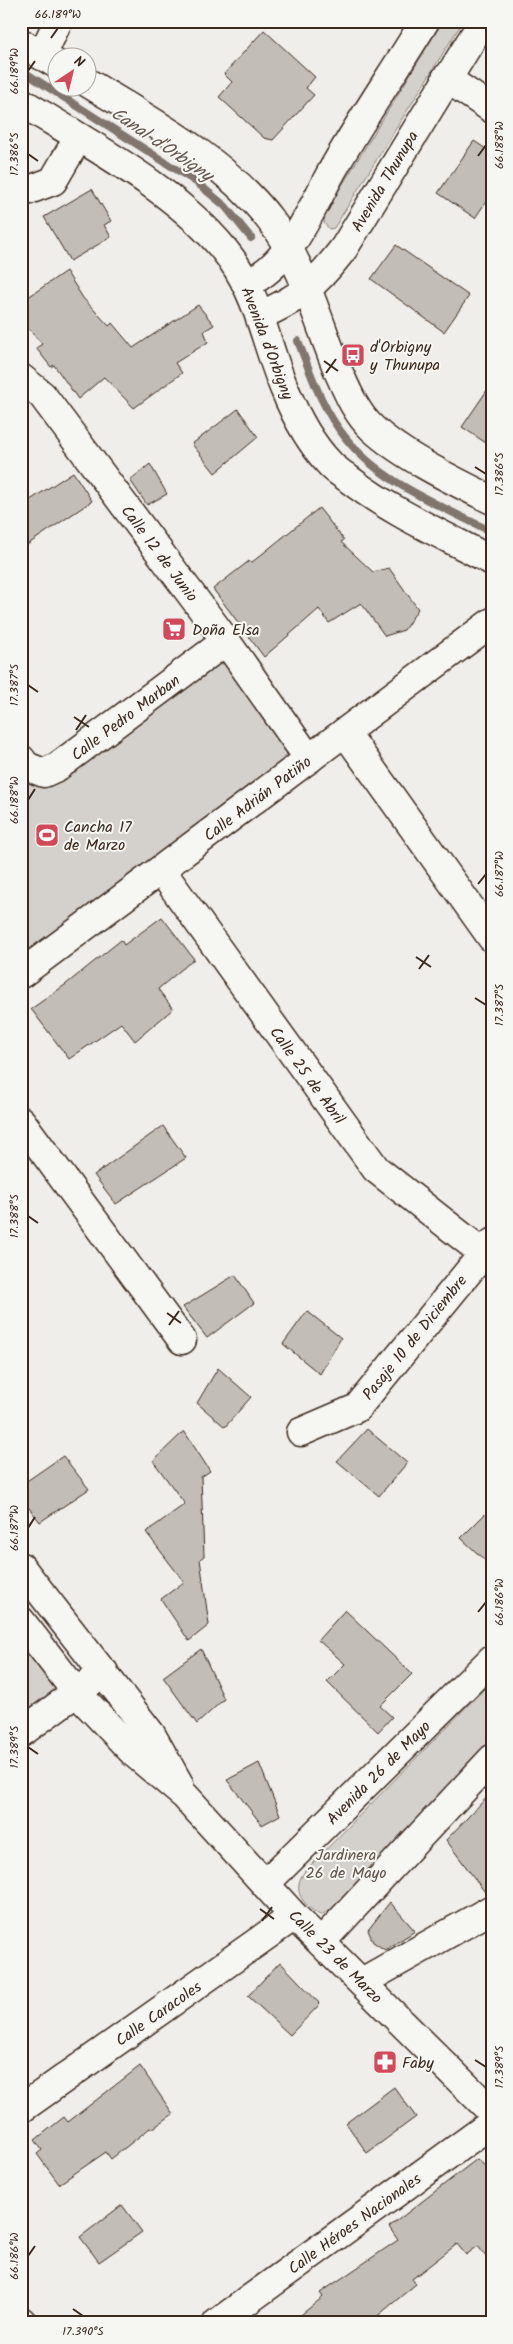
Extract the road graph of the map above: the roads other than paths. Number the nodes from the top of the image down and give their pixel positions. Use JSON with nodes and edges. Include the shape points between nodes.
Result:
{"nodes":[{"id":1,"x":58,"y":21,"type":"edge"},
{"id":2,"x":426,"y":21,"type":"edge"},
{"id":3,"x":483,"y":21,"type":"edge"},
{"id":4,"x":40,"y":55,"type":"edge"},
{"id":5,"x":446,"y":78,"type":"junction"},
{"id":6,"x":98,"y":89,"type":"edge"},
{"id":7,"x":21,"y":102,"type":"edge"},
{"id":8,"x":492,"y":109,"type":"edge"},
{"id":9,"x":78,"y":138,"type":"junction"},
{"id":10,"x":21,"y":194,"type":"edge"},
{"id":11,"x":288,"y":248,"type":"junction"},
{"id":12,"x":246,"y":284,"type":"junction"},
{"id":13,"x":307,"y":291,"type":"junction"},
{"id":14,"x":260,"y":315,"type":"junction"},
{"id":15,"x":21,"y":378,"type":"edge"},
{"id":16,"x":492,"y":500,"type":"edge"},
{"id":17,"x":492,"y":561,"type":"edge"},
{"id":18,"x":492,"y":622,"type":"edge"},
{"id":19,"x":226,"y":642,"type":"junction"},
{"id":20,"x":344,"y":732,"type":"junction"},
{"id":21,"x":21,"y":759,"type":"edge"},
{"id":22,"x":309,"y":759,"type":"junction"},
{"id":23,"x":161,"y":870,"type":"junction"},
{"id":24,"x":492,"y":938,"type":"edge"},
{"id":25,"x":21,"y":974,"type":"edge"},
{"id":26,"x":21,"y":1121,"type":"edge"},
{"id":27,"x":487,"y":1248,"type":"edge"},
{"id":28,"x":182,"y":1340,"type":"dead end"},
{"id":29,"x":301,"y":1432,"type":"dead end"},
{"id":30,"x":21,"y":1567,"type":"edge"},
{"id":31,"x":21,"y":1621,"type":"edge"},
{"id":32,"x":492,"y":1659,"type":"edge"},
{"id":33,"x":104,"y":1672,"type":"junction"},
{"id":34,"x":77,"y":1692,"type":"junction"},
{"id":35,"x":21,"y":1733,"type":"edge"},
{"id":36,"x":492,"y":1759,"type":"edge"},
{"id":37,"x":185,"y":1796,"type":"junction"},
{"id":38,"x":265,"y":1884,"type":"junction"},
{"id":39,"x":492,"y":1909,"type":"edge"},
{"id":40,"x":294,"y":1916,"type":"junction"},
{"id":41,"x":321,"y":1942,"type":"junction"},
{"id":42,"x":362,"y":1982,"type":"junction"},
{"id":43,"x":21,"y":2109,"type":"edge"},
{"id":44,"x":492,"y":2112,"type":"edge"},
{"id":45,"x":492,"y":2123,"type":"edge"},
{"id":46,"x":217,"y":2323,"type":"edge"}],
"edges":[{"from":1,"to":4,"type":"street"},
{"from":2,"to":11,"type":"street","via":[[335,164]]},
{"from":3,"to":5,"type":"street","name":"Avenida Thunupa"},
{"from":5,"to":8,"type":"street"},
{"from":5,"to":13,"type":"street","name":"Avenida Thunupa","via":[[344,248]]},
{"from":6,"to":11,"type":"street","via":[[164,129],[217,167],[252,197]]},
{"from":7,"to":9,"type":"street","name":"Avenida d'Orbigny"},
{"from":9,"to":10,"type":"street","via":[[53,181]]},
{"from":9,"to":12,"type":"street","name":"Avenida d'Orbigny","via":[[159,189],[209,234],[232,260]]},
{"from":11,"to":12,"type":"street","via":[[262,277]]},
{"from":11,"to":13,"type":"street"},
{"from":12,"to":14,"type":"street","name":"Avenida d'Orbigny"},
{"from":13,"to":14,"type":"street","name":"Avenida Thunupa"},
{"from":13,"to":16,"type":"street","via":[[350,398],[371,427],[398,447]]},
{"from":14,"to":17,"type":"street","name":"Avenida d'Orbigny","via":[[268,345],[304,431],[330,464],[365,492],[398,512]]},
{"from":15,"to":19,"type":"street","name":"Calle 12 de Junio","via":[[42,395]]},
{"from":18,"to":20,"type":"street","name":"Calle Adrián Patiño"},
{"from":19,"to":21,"type":"street","name":"Calle Pedro Marban","via":[[57,767],[44,773],[26,766]]},
{"from":19,"to":22,"type":"street","name":"Calle 12 de Junio"},
{"from":20,"to":22,"type":"street","name":"Calle Adrián Patiño"},
{"from":20,"to":24,"type":"street"},
{"from":22,"to":23,"type":"street","name":"Calle Adrián Patiño"},
{"from":23,"to":25,"type":"street","name":"Calle Adrián Patiño"},
{"from":23,"to":27,"type":"street","name":"Calle 25 de Abril","via":[[376,1169]]},
{"from":26,"to":28,"type":"street"},
{"from":27,"to":29,"type":"street","name":"Pasaje 10 de Diciembre","via":[[357,1408]]},
{"from":30,"to":33,"type":"street","name":"Calle 23 de Marzo"},
{"from":31,"to":34,"type":"street","name":"Calle 23 de Marzo"},
{"from":32,"to":38,"type":"street","name":"Avenida 26 de Mayo"},
{"from":33,"to":34,"type":"street"},
{"from":33,"to":37,"type":"street","name":"Calle 23 de Marzo","via":[[151,1734]]},
{"from":34,"to":35,"type":"street"},
{"from":34,"to":37,"type":"street","name":"Calle 23 de Marzo","via":[[134,1754]]},
{"from":36,"to":41,"type":"street"},
{"from":37,"to":38,"type":"street","name":"Calle 23 de Marzo"},
{"from":38,"to":40,"type":"street","name":"Calle 23 de Marzo"},
{"from":39,"to":42,"type":"street"},
{"from":40,"to":41,"type":"street","name":"Calle 23 de Marzo"},
{"from":40,"to":43,"type":"street","name":"Calle Caracoles"},
{"from":41,"to":42,"type":"street","name":"Calle 23 de Marzo"},
{"from":42,"to":44,"type":"street","name":"Calle 23 de Marzo"},
{"from":45,"to":46,"type":"street","name":"Calle Héroes Nacionales"}]}
